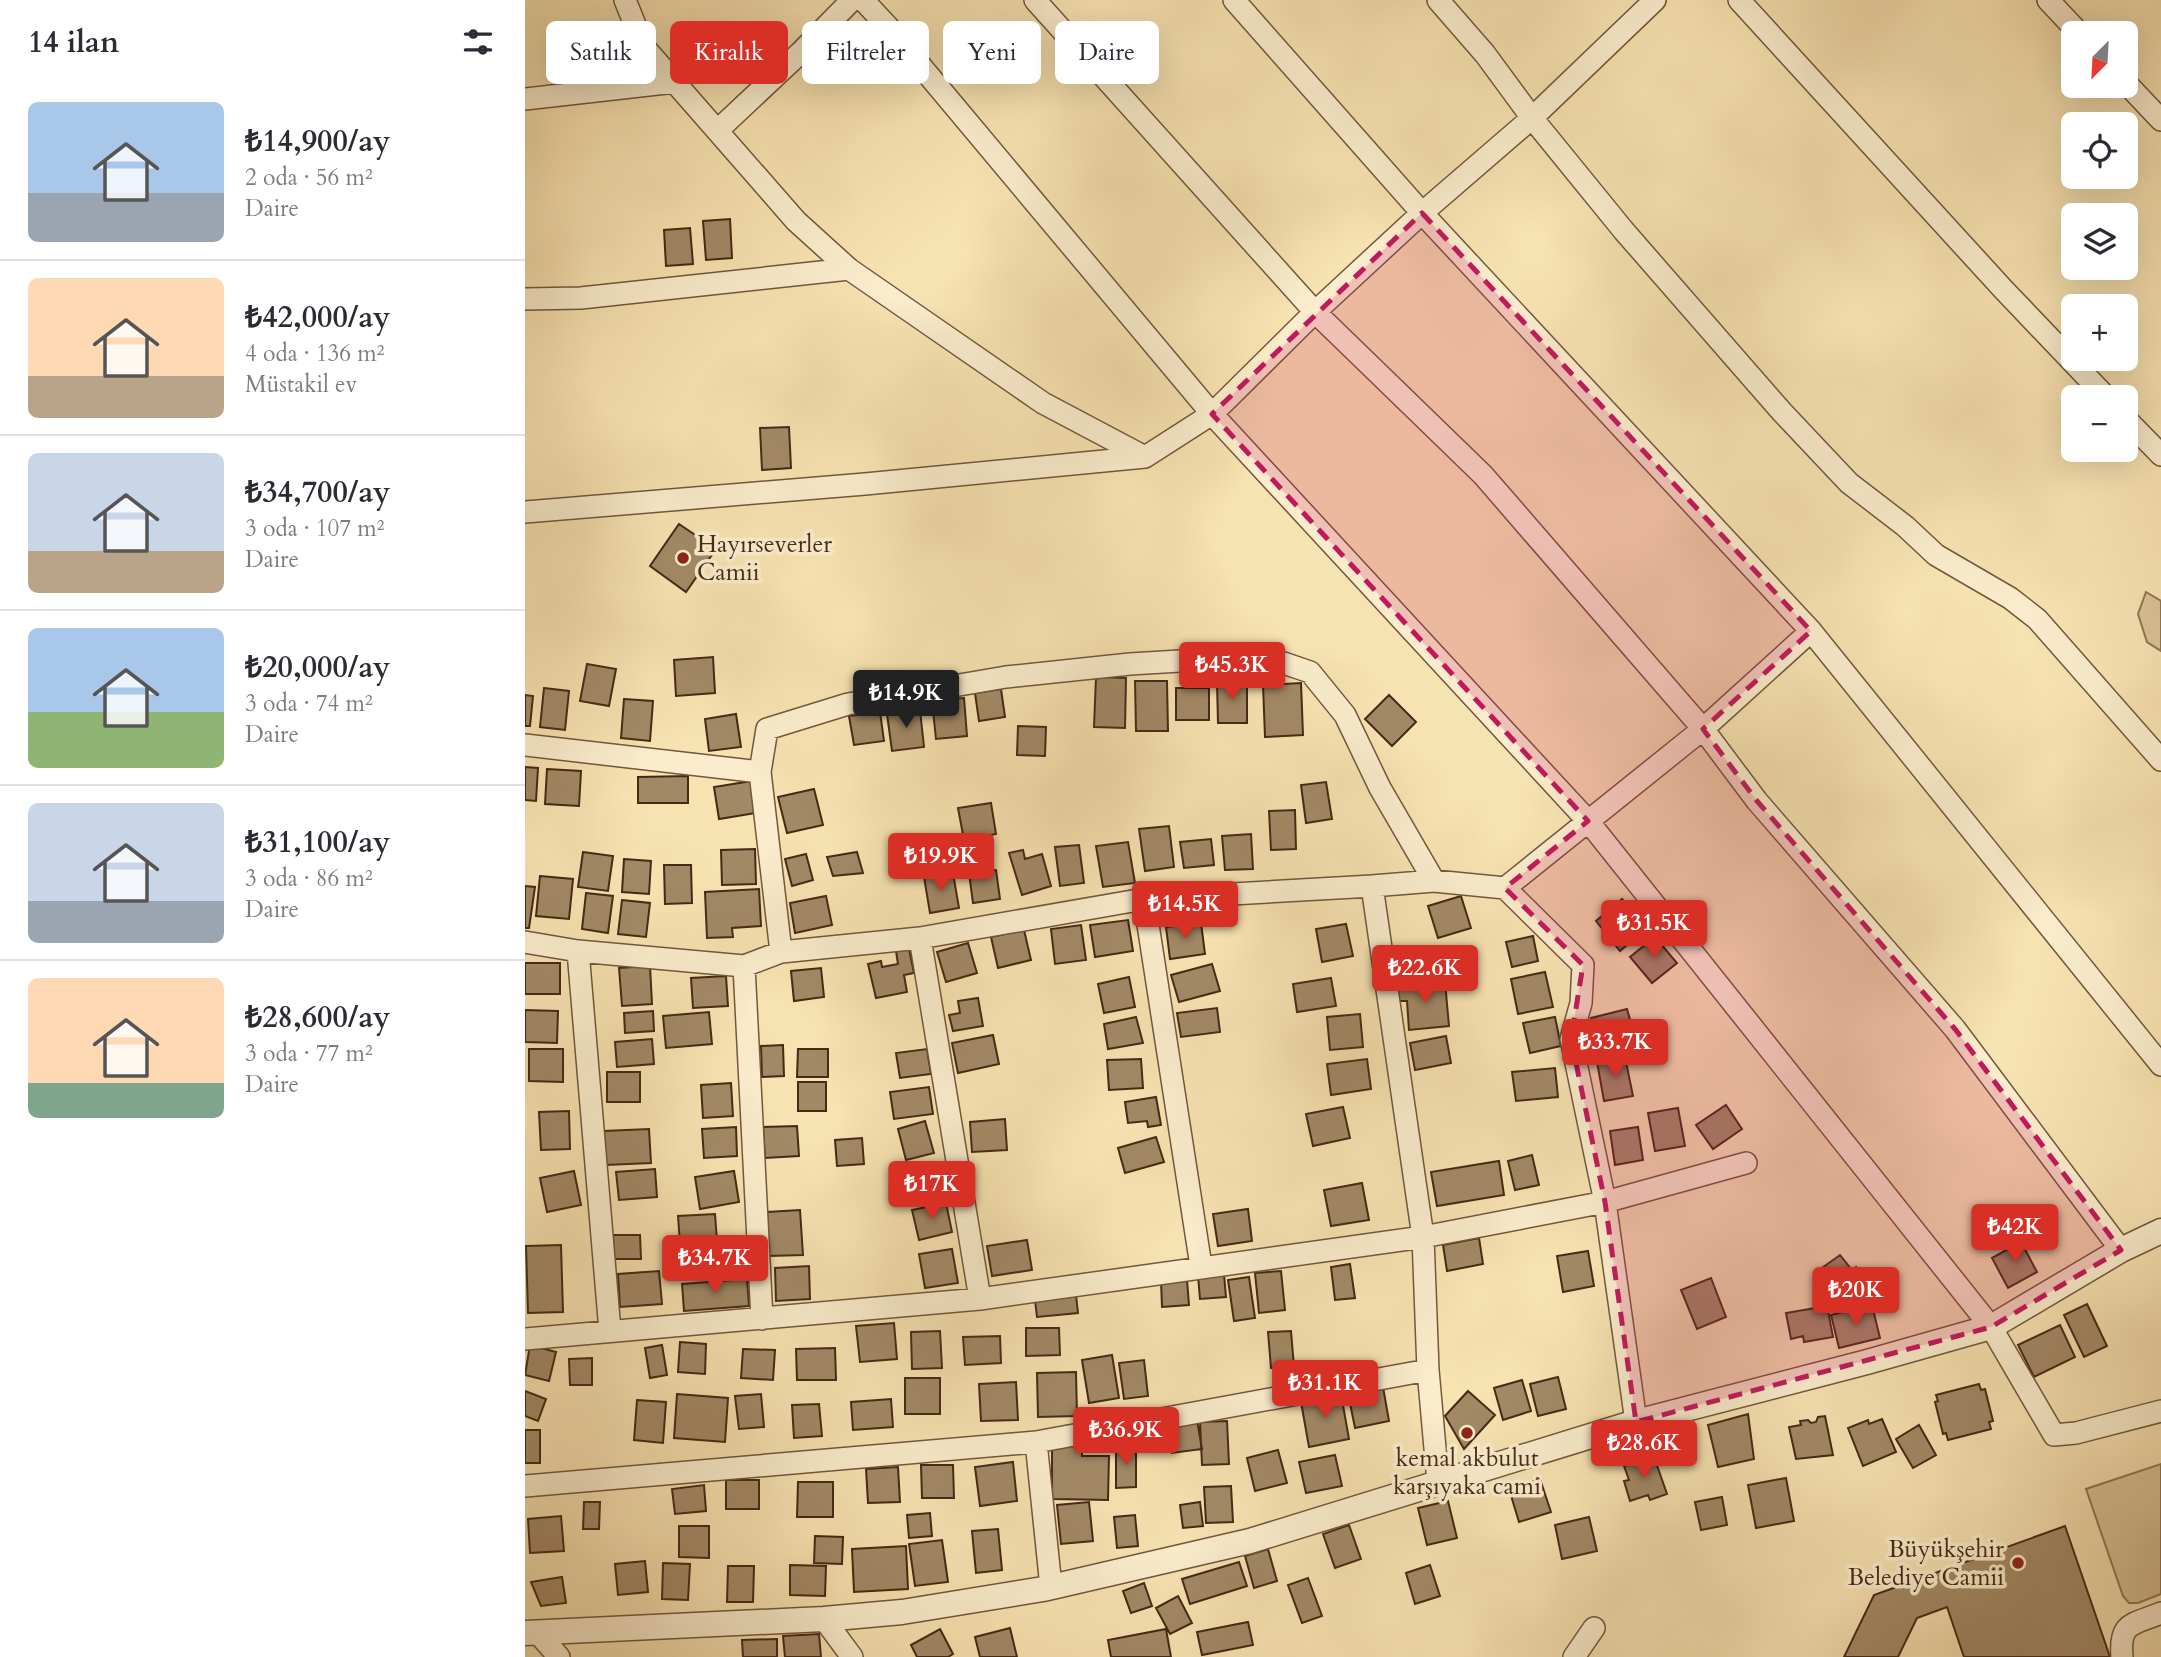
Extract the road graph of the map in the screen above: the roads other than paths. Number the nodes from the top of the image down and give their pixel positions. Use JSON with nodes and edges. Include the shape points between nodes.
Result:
{"nodes":[{"id":1,"x":625,"y":0,"type":"edge"},
{"id":2,"x":852,"y":0,"type":"edge"},
{"id":3,"x":863,"y":0,"type":"edge"},
{"id":4,"x":1035,"y":0,"type":"edge"},
{"id":5,"x":1234,"y":0,"type":"edge"},
{"id":6,"x":1438,"y":0,"type":"edge"},
{"id":7,"x":1655,"y":0,"type":"edge"},
{"id":8,"x":1739,"y":0,"type":"edge"},
{"id":9,"x":2048,"y":0,"type":"edge"},
{"id":10,"x":2068,"y":21,"type":"edge"},
{"id":11,"x":670,"y":76,"type":"edge"},
{"id":12,"x":670,"y":83,"type":"edge"},
{"id":13,"x":677,"y":84,"type":"edge"},
{"id":14,"x":2139,"y":97,"type":"edge"},
{"id":15,"x":525,"y":99,"type":"edge"},
{"id":16,"x":1532,"y":118,"type":"junction"},
{"id":17,"x":2161,"y":120,"type":"edge"},
{"id":18,"x":717,"y":130,"type":"junction"},
{"id":19,"x":1422,"y":213,"type":"junction"},
{"id":20,"x":849,"y":269,"type":"junction"},
{"id":21,"x":525,"y":299,"type":"edge"},
{"id":22,"x":1315,"y":312,"type":"junction"},
{"id":23,"x":2095,"y":385,"type":"edge"},
{"id":24,"x":1212,"y":414,"type":"junction"},
{"id":25,"x":2138,"y":431,"type":"edge"},
{"id":26,"x":2161,"y":455,"type":"edge"},
{"id":27,"x":1145,"y":457,"type":"junction"},
{"id":28,"x":525,"y":512,"type":"edge"},
{"id":29,"x":1811,"y":631,"type":"junction"},
{"id":30,"x":1703,"y":729,"type":"junction"},
{"id":31,"x":525,"y":745,"type":"edge"},
{"id":32,"x":2161,"y":760,"type":"edge"},
{"id":33,"x":760,"y":772,"type":"junction"},
{"id":34,"x":1588,"y":821,"type":"junction"},
{"id":35,"x":1434,"y":881,"type":"junction"},
{"id":36,"x":1372,"y":886,"type":"junction"},
{"id":37,"x":1505,"y":888,"type":"junction"},
{"id":38,"x":1144,"y":899,"type":"junction"},
{"id":39,"x":921,"y":939,"type":"junction"},
{"id":40,"x":525,"y":942,"type":"edge"},
{"id":41,"x":577,"y":951,"type":"junction"},
{"id":42,"x":781,"y":952,"type":"junction"},
{"id":43,"x":744,"y":966,"type":"junction"},
{"id":44,"x":2161,"y":1065,"type":"edge"},
{"id":45,"x":1746,"y":1163,"type":"dead end"},
{"id":46,"x":1605,"y":1202,"type":"junction"},
{"id":47,"x":2161,"y":1231,"type":"edge"},
{"id":48,"x":1423,"y":1237,"type":"junction"},
{"id":49,"x":2121,"y":1250,"type":"junction"},
{"id":50,"x":1201,"y":1266,"type":"junction"},
{"id":51,"x":980,"y":1299,"type":"junction"},
{"id":52,"x":762,"y":1320,"type":"junction"},
{"id":53,"x":1991,"y":1327,"type":"junction"},
{"id":54,"x":610,"y":1331,"type":"junction"},
{"id":55,"x":525,"y":1339,"type":"edge"},
{"id":56,"x":1428,"y":1370,"type":"junction"},
{"id":57,"x":2161,"y":1411,"type":"edge"},
{"id":58,"x":1636,"y":1422,"type":"junction"},
{"id":59,"x":1036,"y":1442,"type":"junction"},
{"id":60,"x":1438,"y":1482,"type":"junction"},
{"id":61,"x":525,"y":1486,"type":"edge"},
{"id":62,"x":1051,"y":1587,"type":"junction"},
{"id":63,"x":2161,"y":1613,"type":"edge"},
{"id":64,"x":824,"y":1619,"type":"junction"},
{"id":65,"x":1594,"y":1628,"type":"dead end"},
{"id":66,"x":531,"y":1632,"type":"edge"},
{"id":67,"x":559,"y":1657,"type":"edge"},
{"id":68,"x":852,"y":1657,"type":"edge"},
{"id":69,"x":1574,"y":1657,"type":"edge"},
{"id":70,"x":2122,"y":1657,"type":"edge"}],
"edges":[{"from":1,"to":11,"type":"street","via":[[644,47]]},
{"from":2,"to":18,"type":"street"},
{"from":3,"to":24,"type":"street"},
{"from":4,"to":22,"type":"street"},
{"from":5,"to":19,"type":"street"},
{"from":6,"to":16,"type":"street"},
{"from":7,"to":16,"type":"street"},
{"from":8,"to":23,"type":"street"},
{"from":9,"to":10,"type":"street"},
{"from":12,"to":15,"type":"street"},
{"from":13,"to":18,"type":"street"},
{"from":14,"to":17,"type":"street"},
{"from":16,"to":19,"type":"street"},
{"from":16,"to":32,"type":"street","via":[[1624,231],[1849,483],[1936,555],[2010,598],[2037,620]]},
{"from":18,"to":20,"type":"street","via":[[796,221]]},
{"from":19,"to":22,"type":"street"},
{"from":19,"to":29,"type":"street"},
{"from":20,"to":21,"type":"street","via":[[580,299]]},
{"from":20,"to":27,"type":"street","via":[[1043,403]]},
{"from":22,"to":24,"type":"street"},
{"from":22,"to":30,"type":"street","via":[[1483,475]]},
{"from":24,"to":27,"type":"street"},
{"from":24,"to":34,"type":"street"},
{"from":25,"to":26,"type":"street"},
{"from":27,"to":28,"type":"street"},
{"from":29,"to":30,"type":"street"},
{"from":29,"to":44,"type":"street"},
{"from":30,"to":34,"type":"street"},
{"from":30,"to":49,"type":"street","via":[[1757,801],[1955,1029]]},
{"from":31,"to":33,"type":"street"},
{"from":33,"to":35,"type":"street","via":[[767,729],[848,704],[1006,677],[1263,656],[1310,672],[1345,715],[1380,788]]},
{"from":33,"to":42,"type":"street"},
{"from":34,"to":37,"type":"street"},
{"from":34,"to":53,"type":"street"},
{"from":35,"to":36,"type":"street"},
{"from":35,"to":37,"type":"street"},
{"from":36,"to":38,"type":"street"},
{"from":36,"to":48,"type":"street"},
{"from":37,"to":46,"type":"street","via":[[1583,965],[1581,1003],[1571,1039]]},
{"from":38,"to":39,"type":"street"},
{"from":38,"to":50,"type":"street"},
{"from":39,"to":42,"type":"street"},
{"from":39,"to":51,"type":"street"},
{"from":40,"to":41,"type":"street"},
{"from":41,"to":43,"type":"street"},
{"from":41,"to":54,"type":"street"},
{"from":42,"to":43,"type":"street"},
{"from":43,"to":52,"type":"street"},
{"from":45,"to":46,"type":"street"},
{"from":46,"to":48,"type":"street"},
{"from":46,"to":58,"type":"street"},
{"from":47,"to":49,"type":"street"},
{"from":48,"to":50,"type":"street"},
{"from":48,"to":56,"type":"street"},
{"from":49,"to":53,"type":"street"},
{"from":50,"to":51,"type":"street"},
{"from":51,"to":52,"type":"street"},
{"from":52,"to":54,"type":"street"},
{"from":53,"to":57,"type":"street","via":[[2054,1435]]},
{"from":53,"to":58,"type":"street"},
{"from":54,"to":55,"type":"street"},
{"from":56,"to":59,"type":"street"},
{"from":56,"to":60,"type":"street"},
{"from":58,"to":60,"type":"street"},
{"from":59,"to":61,"type":"street"},
{"from":59,"to":62,"type":"street"},
{"from":60,"to":62,"type":"street","via":[[1250,1541]]},
{"from":62,"to":64,"type":"street","via":[[902,1612]]},
{"from":63,"to":70,"type":"street","via":[[2127,1628],[2120,1638]]},
{"from":64,"to":66,"type":"street"},
{"from":64,"to":68,"type":"street"},
{"from":65,"to":69,"type":"street"},
{"from":66,"to":67,"type":"street"}]}
